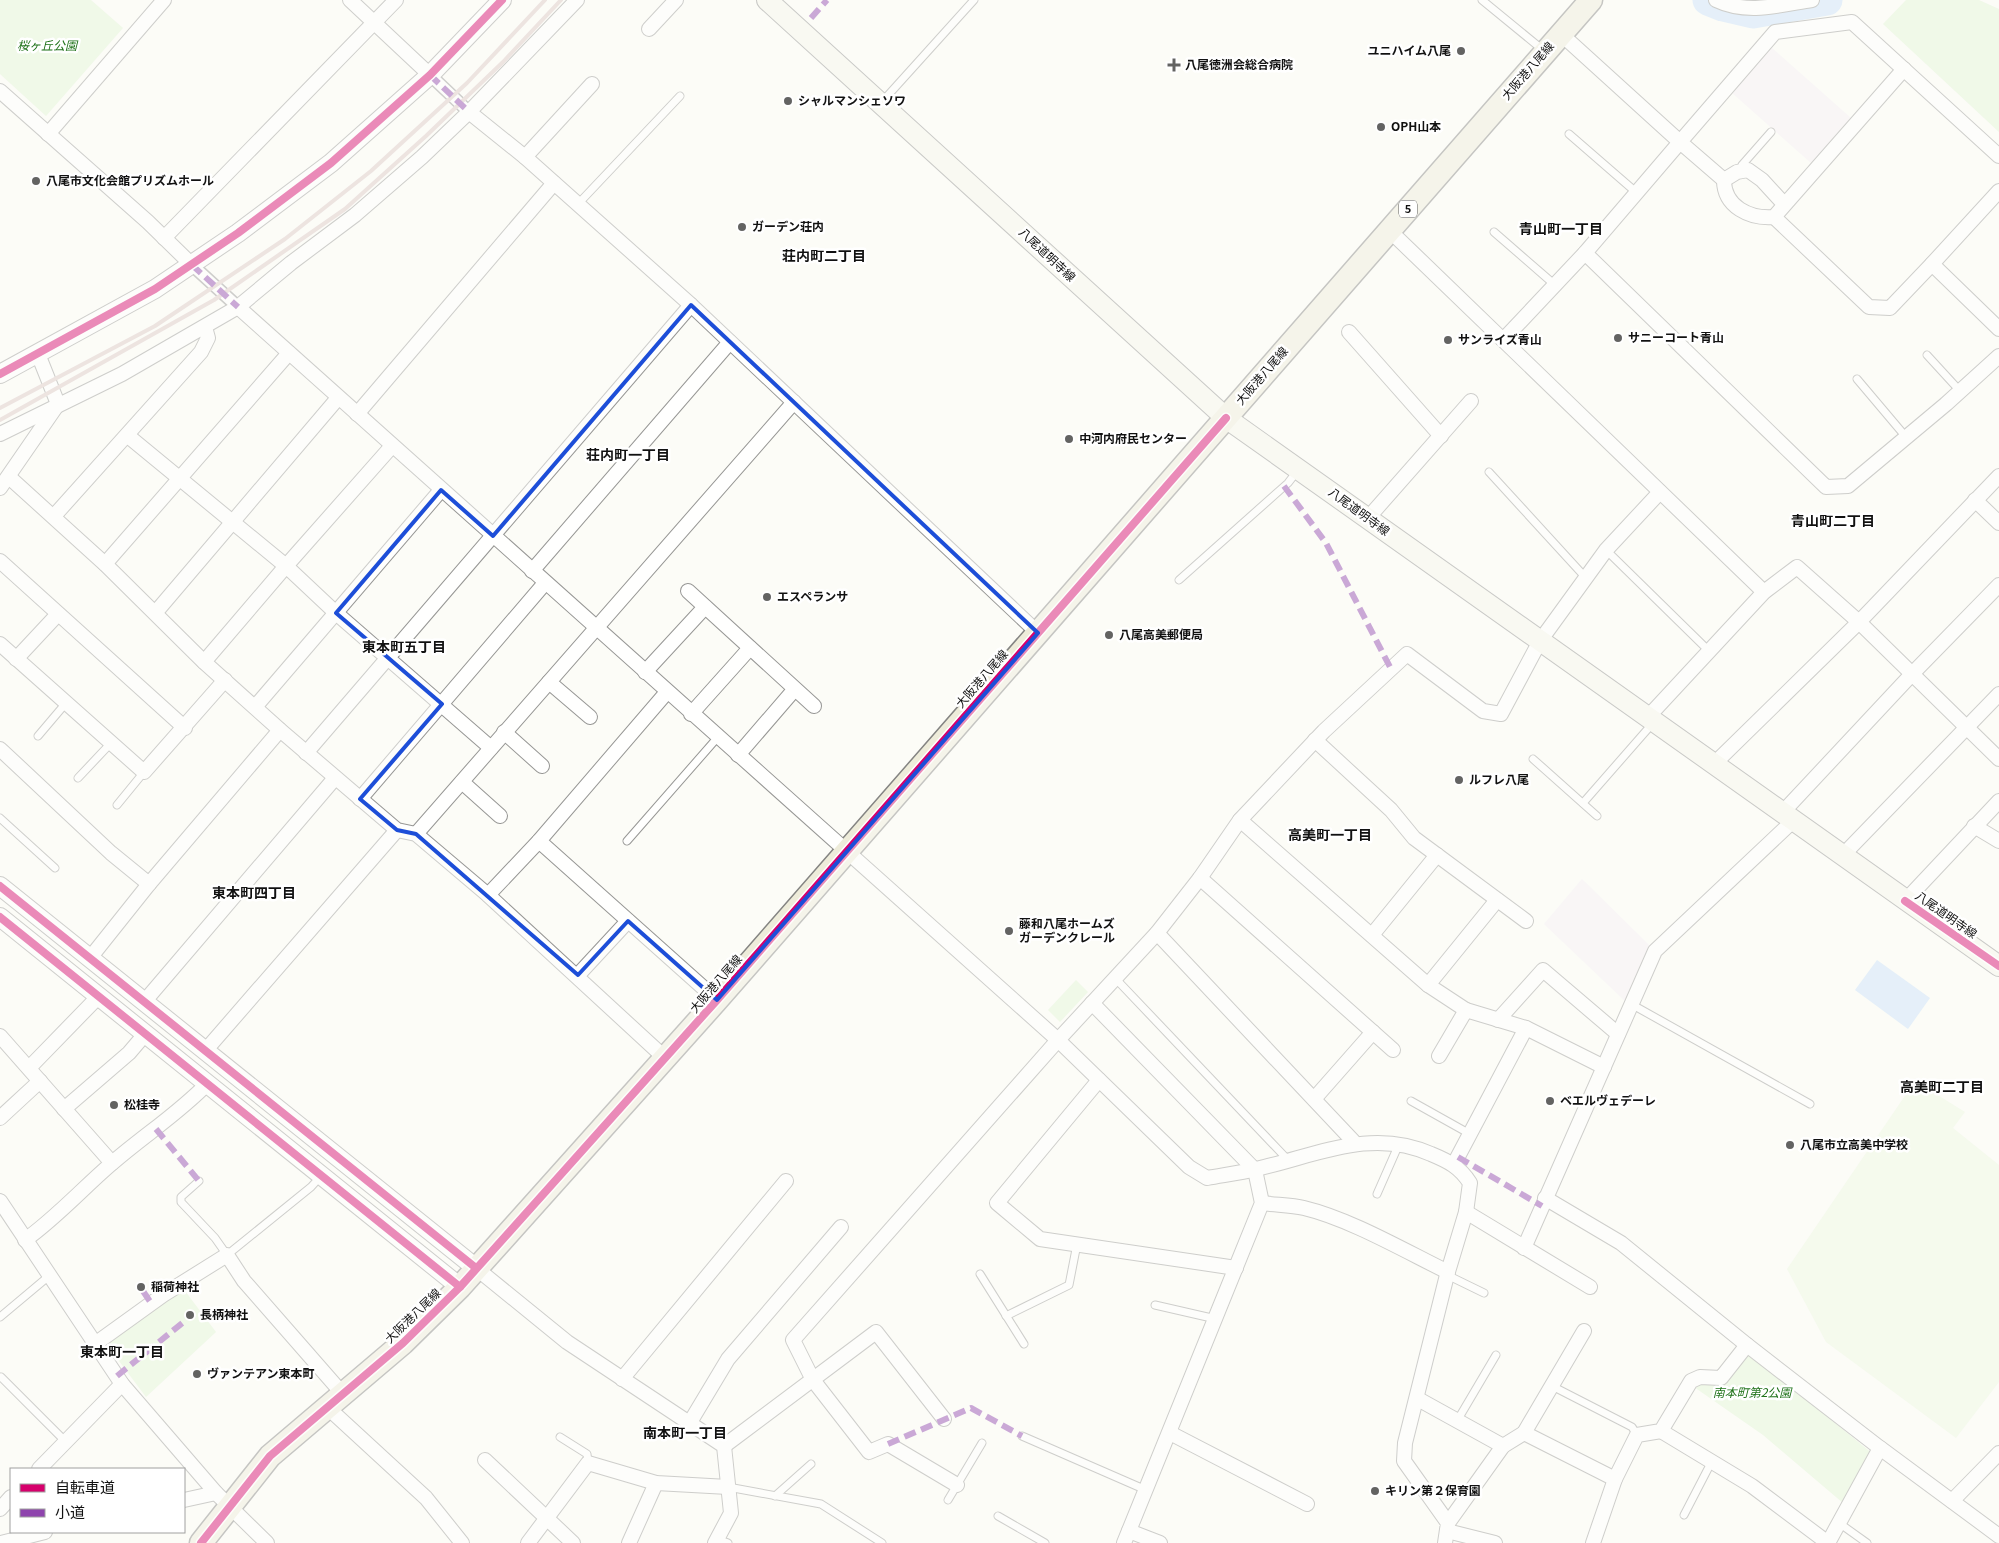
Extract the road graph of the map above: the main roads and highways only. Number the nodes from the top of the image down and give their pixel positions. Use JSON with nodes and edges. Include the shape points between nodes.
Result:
{"nodes":[{"id":1,"x":767,"y":0,"type":"edge"},
{"id":2,"x":1591,"y":0,"type":"edge"},
{"id":3,"x":1226,"y":418,"type":"junction"},
{"id":4,"x":1999,"y":966,"type":"edge"},
{"id":5,"x":201,"y":1543,"type":"edge"}],
"edges":[{"from":1,"to":3,"type":"main road","name":"八尾道明寺線"},
{"from":2,"to":3,"type":"main road","name":"大阪港八尾線","number":"5"},
{"from":3,"to":4,"type":"main road","name":"八尾道明寺線"},
{"from":3,"to":5,"type":"main road","name":"大阪港八尾線","number":"5","via":[[717,1000],[460,1287],[403,1344],[222,1499]]}]}
